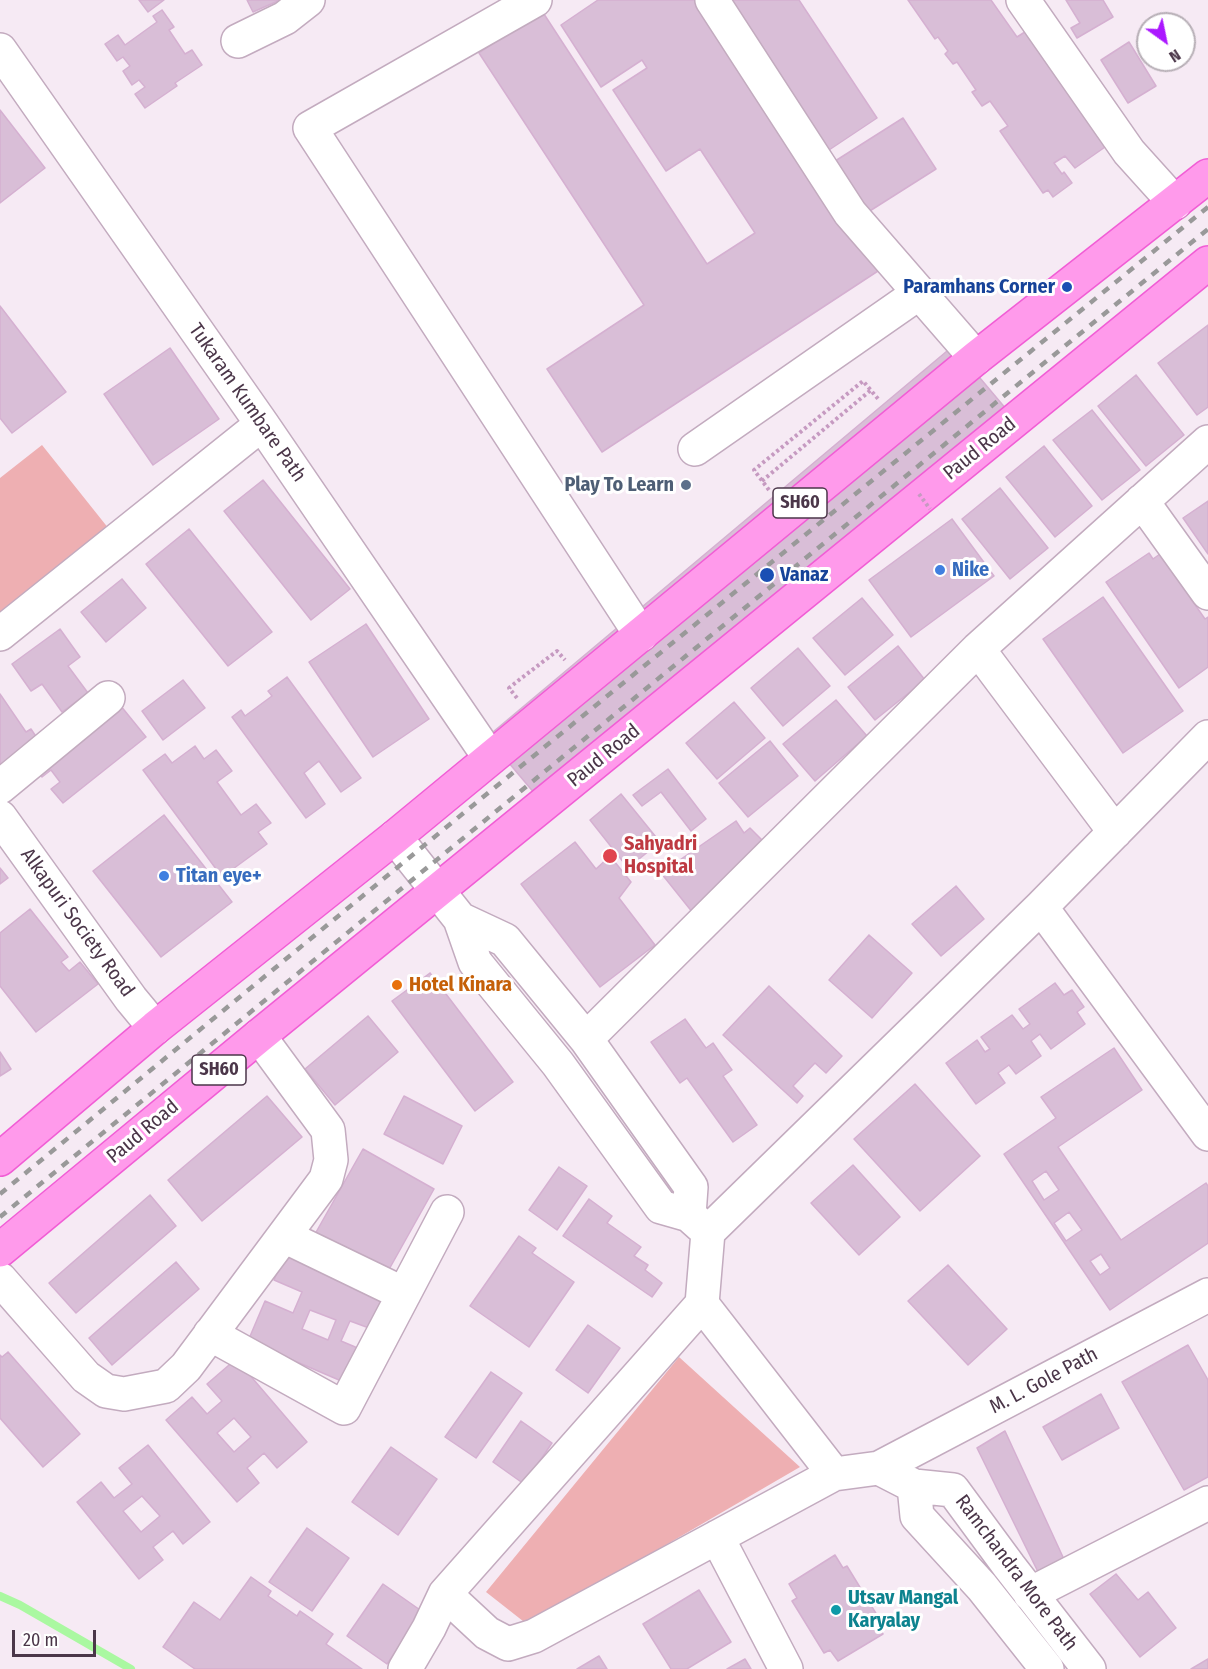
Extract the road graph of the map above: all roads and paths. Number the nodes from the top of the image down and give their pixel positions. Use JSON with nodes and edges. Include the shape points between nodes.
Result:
{"nodes":[{"id":1,"x":308,"y":0,"type":"edge"},
{"id":2,"x":535,"y":0,"type":"edge"},
{"id":3,"x":712,"y":0,"type":"edge"},
{"id":4,"x":1023,"y":0,"type":"edge"},
{"id":5,"x":238,"y":41,"type":"dead end"},
{"id":6,"x":0,"y":50,"type":"edge"},
{"id":7,"x":1208,"y":176,"type":"edge"},
{"id":8,"x":1175,"y":203,"type":"junction"},
{"id":9,"x":1208,"y":263,"type":"edge"},
{"id":10,"x":919,"y":293,"type":"junction"},
{"id":11,"x":976,"y":358,"type":"junction"},
{"id":12,"x":870,"y":390,"type":"junction"},
{"id":13,"x":883,"y":405,"type":"dead end"},
{"id":14,"x":262,"y":424,"type":"junction"},
{"id":15,"x":1208,"y":442,"type":"edge"},
{"id":16,"x":695,"y":449,"type":"dead end"},
{"id":17,"x":754,"y":470,"type":"dead end"},
{"id":18,"x":762,"y":481,"type":"dead end"},
{"id":19,"x":919,"y":494,"type":"dead end"},
{"id":20,"x":1142,"y":501,"type":"junction"},
{"id":21,"x":930,"y":509,"type":"dead end"},
{"id":22,"x":1208,"y":593,"type":"edge"},
{"id":23,"x":0,"y":634,"type":"edge"},
{"id":24,"x":640,"y":635,"type":"junction"},
{"id":25,"x":978,"y":649,"type":"junction"},
{"id":26,"x":571,"y":667,"type":"dead end"},
{"id":27,"x":519,"y":680,"type":"dead end"},
{"id":28,"x":108,"y":698,"type":"dead end"},
{"id":29,"x":1208,"y":737,"type":"edge"},
{"id":30,"x":490,"y":758,"type":"junction"},
{"id":31,"x":0,"y":787,"type":"edge"},
{"id":32,"x":0,"y":817,"type":"edge"},
{"id":33,"x":1114,"y":832,"type":"junction"},
{"id":34,"x":395,"y":837,"type":"junction"},
{"id":35,"x":439,"y":891,"type":"junction"},
{"id":36,"x":1041,"y":907,"type":"junction"},
{"id":37,"x":460,"y":919,"type":"junction"},
{"id":38,"x":155,"y":1028,"type":"junction"},
{"id":39,"x":259,"y":1036,"type":"junction"},
{"id":40,"x":586,"y":1039,"type":"junction"},
{"id":41,"x":1208,"y":1134,"type":"edge"},
{"id":42,"x":0,"y":1159,"type":"edge"},
{"id":43,"x":447,"y":1212,"type":"dead end"},
{"id":44,"x":698,"y":1224,"type":"junction"},
{"id":45,"x":284,"y":1236,"type":"junction"},
{"id":46,"x":0,"y":1250,"type":"edge"},
{"id":47,"x":0,"y":1279,"type":"edge"},
{"id":48,"x":404,"y":1294,"type":"junction"},
{"id":49,"x":1208,"y":1295,"type":"edge"},
{"id":50,"x":702,"y":1304,"type":"junction"},
{"id":51,"x":210,"y":1334,"type":"junction"},
{"id":52,"x":879,"y":1468,"type":"junction"},
{"id":53,"x":834,"y":1474,"type":"junction"},
{"id":54,"x":914,"y":1486,"type":"junction"},
{"id":55,"x":1208,"y":1503,"type":"edge"},
{"id":56,"x":717,"y":1536,"type":"junction"},
{"id":57,"x":445,"y":1594,"type":"junction"},
{"id":58,"x":1030,"y":1594,"type":"junction"},
{"id":59,"x":405,"y":1669,"type":"edge"},
{"id":60,"x":786,"y":1669,"type":"edge"},
{"id":61,"x":1047,"y":1669,"type":"edge"},
{"id":62,"x":1089,"y":1669,"type":"edge"}],
"edges":[{"from":1,"to":5,"type":"street","via":[[285,18]]},
{"from":2,"to":24,"type":"street","via":[[310,128]]},
{"from":3,"to":10,"type":"street","via":[[850,213]]},
{"from":4,"to":8,"type":"street","via":[[1129,152]]},
{"from":6,"to":14,"type":"street","name":"Tukaram Kumbare Path"},
{"from":7,"to":8,"type":"main road","number":"SH60"},
{"from":8,"to":11,"type":"main road","number":"SH60"},
{"from":9,"to":35,"type":"main road","name":"Paud Road","number":"SH60"},
{"from":10,"to":11,"type":"street"},
{"from":10,"to":16,"type":"street"},
{"from":11,"to":24,"type":"main road","number":"SH60"},
{"from":12,"to":13,"type":"path"},
{"from":12,"to":17,"type":"path","via":[[863,381]]},
{"from":12,"to":18,"type":"path"},
{"from":14,"to":23,"type":"street"},
{"from":14,"to":30,"type":"street","name":"Tukaram Kumbare Path"},
{"from":15,"to":20,"type":"street"},
{"from":19,"to":21,"type":"path","bridge":true},
{"from":20,"to":22,"type":"street"},
{"from":20,"to":25,"type":"street"},
{"from":24,"to":30,"type":"main road","number":"SH60"},
{"from":25,"to":33,"type":"street"},
{"from":25,"to":40,"type":"street"},
{"from":26,"to":27,"type":"path","via":[[558,651]]},
{"from":28,"to":31,"type":"street"},
{"from":29,"to":33,"type":"street"},
{"from":30,"to":34,"type":"main road","number":"SH60"},
{"from":32,"to":38,"type":"street","name":"Alkapuri Society Road"},
{"from":33,"to":36,"type":"street"},
{"from":34,"to":35,"type":"street"},
{"from":34,"to":38,"type":"main road","number":"SH60"},
{"from":35,"to":37,"type":"street"},
{"from":35,"to":39,"type":"main road","name":"Paud Road","number":"SH60"},
{"from":36,"to":41,"type":"street"},
{"from":36,"to":44,"type":"street"},
{"from":37,"to":40,"type":"street","via":[[505,940]]},
{"from":37,"to":44,"type":"street","via":[[475,962],[558,1064],[661,1207]]},
{"from":38,"to":42,"type":"main road","number":"SH60"},
{"from":39,"to":45,"type":"street","via":[[328,1130],[330,1145],[326,1179]]},
{"from":39,"to":46,"type":"main road","name":"Paud Road","number":"SH60"},
{"from":40,"to":44,"type":"street","via":[[691,1187]]},
{"from":43,"to":48,"type":"street"},
{"from":44,"to":50,"type":"street"},
{"from":45,"to":48,"type":"street"},
{"from":45,"to":51,"type":"street"},
{"from":47,"to":51,"type":"street","via":[[87,1377],[106,1391],[124,1394],[166,1386]]},
{"from":48,"to":51,"type":"street","via":[[344,1408]]},
{"from":49,"to":52,"type":"street","name":"M. L. Gole Path"},
{"from":50,"to":53,"type":"street"},
{"from":50,"to":57,"type":"street"},
{"from":52,"to":53,"type":"street"},
{"from":52,"to":54,"type":"street"},
{"from":53,"to":56,"type":"street"},
{"from":54,"to":58,"type":"street","name":"Ramchandra More Path","via":[[953,1490]]},
{"from":54,"to":61,"type":"street","name":"Ramchandra More Path","via":[[917,1516],[982,1587]]},
{"from":55,"to":58,"type":"street"},
{"from":56,"to":57,"type":"street","via":[[534,1636],[508,1644],[487,1633]]},
{"from":56,"to":60,"type":"street"},
{"from":57,"to":59,"type":"street"},
{"from":58,"to":62,"type":"street","name":"Ramchandra More Path"}]}
